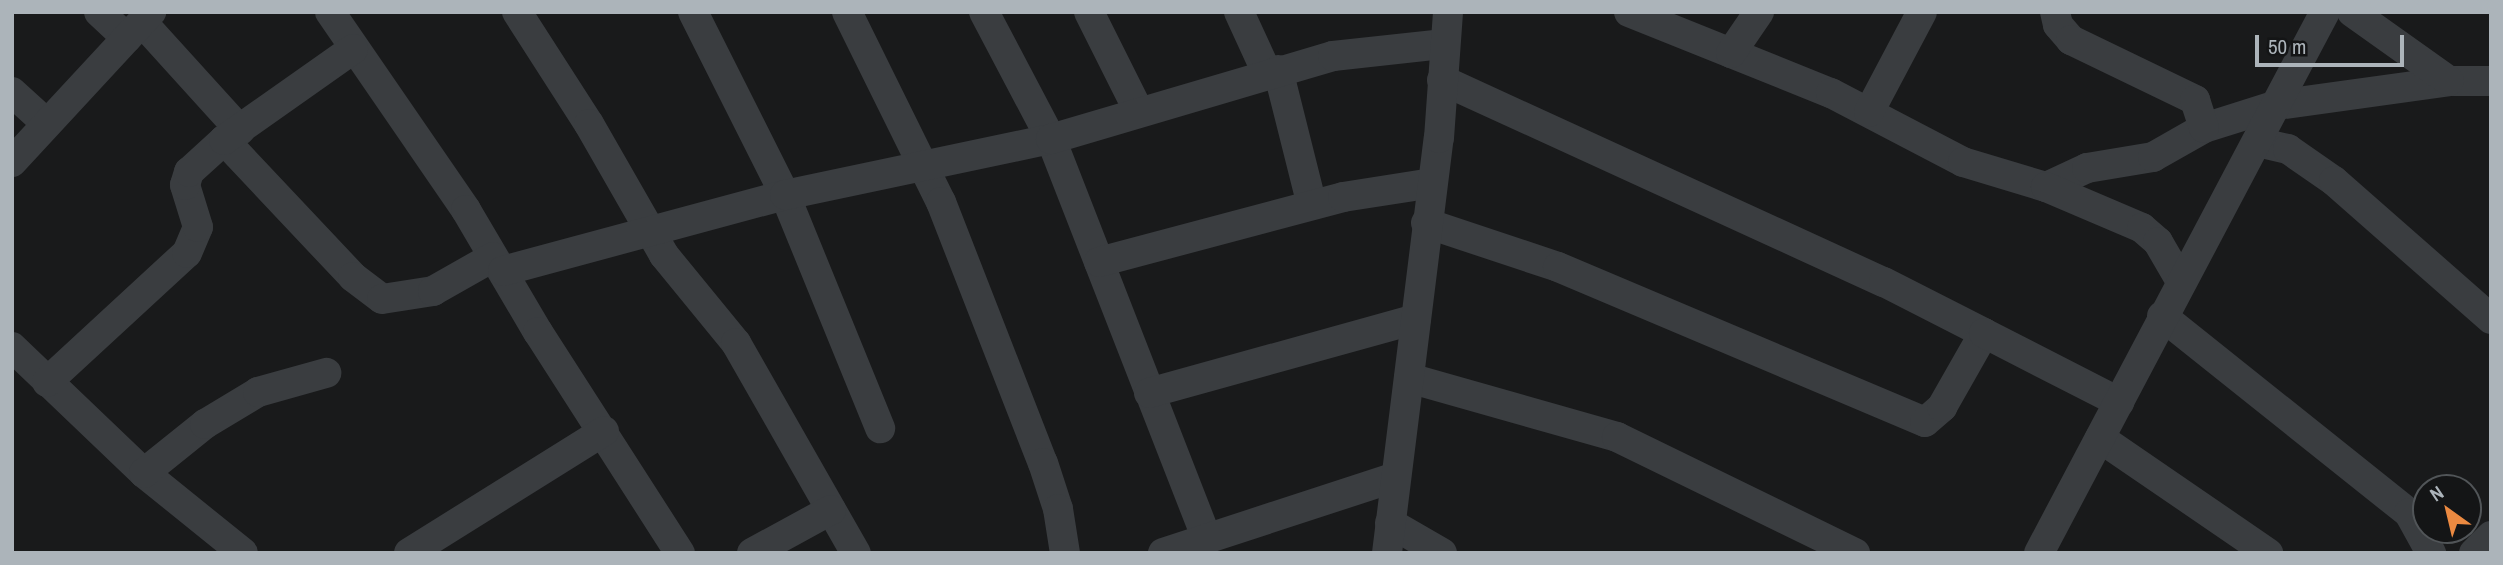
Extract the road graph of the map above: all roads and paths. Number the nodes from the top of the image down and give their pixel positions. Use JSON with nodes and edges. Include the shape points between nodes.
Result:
{"nodes":[{"id":1,"x":99,"y":12,"type":"edge"},
{"id":2,"x":330,"y":12,"type":"edge"},
{"id":3,"x":517,"y":12,"type":"edge"},
{"id":4,"x":693,"y":12,"type":"edge"},
{"id":5,"x":847,"y":12,"type":"edge"},
{"id":6,"x":984,"y":12,"type":"edge"},
{"id":7,"x":1089,"y":12,"type":"edge"},
{"id":8,"x":1239,"y":12,"type":"edge"},
{"id":9,"x":1448,"y":12,"type":"edge"},
{"id":10,"x":1629,"y":12,"type":"edge"},
{"id":11,"x":1759,"y":12,"type":"edge"},
{"id":12,"x":1922,"y":12,"type":"edge"},
{"id":13,"x":2055,"y":12,"type":"edge"},
{"id":14,"x":2325,"y":12,"type":"edge"},
{"id":15,"x":2352,"y":12,"type":"edge"},
{"id":16,"x":140,"y":24,"type":"edge"},
{"id":17,"x":1444,"y":44,"type":"junction"},
{"id":18,"x":353,"y":48,"type":"junction"},
{"id":19,"x":1731,"y":53,"type":"junction"},
{"id":20,"x":1272,"y":72,"type":"junction"},
{"id":21,"x":1442,"y":80,"type":"junction"},
{"id":22,"x":2449,"y":81,"type":"junction"},
{"id":23,"x":2491,"y":81,"type":"edge"},
{"id":24,"x":12,"y":92,"type":"edge"},
{"id":25,"x":2277,"y":105,"type":"junction"},
{"id":26,"x":1139,"y":112,"type":"junction"},
{"id":27,"x":1869,"y":112,"type":"junction"},
{"id":28,"x":47,"y":124,"type":"junction"},
{"id":29,"x":2204,"y":128,"type":"junction"},
{"id":30,"x":232,"y":135,"type":"junction"},
{"id":31,"x":1051,"y":139,"type":"junction"},
{"id":32,"x":2258,"y":142,"type":"junction"},
{"id":33,"x":12,"y":162,"type":"edge"},
{"id":34,"x":923,"y":163,"type":"junction"},
{"id":35,"x":1432,"y":183,"type":"junction"},
{"id":36,"x":2046,"y":187,"type":"junction"},
{"id":37,"x":785,"y":195,"type":"junction"},
{"id":38,"x":1312,"y":205,"type":"junction"},
{"id":39,"x":1426,"y":223,"type":"junction"},
{"id":40,"x":649,"y":230,"type":"junction"},
{"id":41,"x":1099,"y":262,"type":"junction"},
{"id":42,"x":498,"y":264,"type":"junction"},
{"id":43,"x":2180,"y":280,"type":"junction"},
{"id":44,"x":2162,"y":316,"type":"junction"},
{"id":45,"x":1416,"y":319,"type":"junction"},
{"id":46,"x":2491,"y":319,"type":"edge"},
{"id":47,"x":1984,"y":333,"type":"junction"},
{"id":48,"x":12,"y":347,"type":"edge"},
{"id":49,"x":327,"y":373,"type":"dead end"},
{"id":50,"x":1409,"y":378,"type":"junction"},
{"id":51,"x":47,"y":382,"type":"junction"},
{"id":52,"x":1149,"y":393,"type":"junction"},
{"id":53,"x":2119,"y":402,"type":"junction"},
{"id":54,"x":880,"y":428,"type":"dead end"},
{"id":55,"x":604,"y":431,"type":"junction"},
{"id":56,"x":2100,"y":438,"type":"junction"},
{"id":57,"x":144,"y":473,"type":"junction"},
{"id":58,"x":1395,"y":477,"type":"junction"},
{"id":59,"x":831,"y":510,"type":"junction"},
{"id":60,"x":1390,"y":523,"type":"junction"},
{"id":61,"x":2491,"y":536,"type":"edge"},
{"id":62,"x":1218,"y":543,"type":"edge"},
{"id":63,"x":243,"y":553,"type":"edge"},
{"id":64,"x":409,"y":553,"type":"edge"},
{"id":65,"x":680,"y":553,"type":"edge"},
{"id":66,"x":752,"y":553,"type":"edge"},
{"id":67,"x":856,"y":553,"type":"edge"},
{"id":68,"x":1065,"y":553,"type":"edge"},
{"id":69,"x":1163,"y":553,"type":"edge"},
{"id":70,"x":1387,"y":553,"type":"edge"},
{"id":71,"x":1442,"y":553,"type":"edge"},
{"id":72,"x":1855,"y":553,"type":"edge"},
{"id":73,"x":2039,"y":553,"type":"edge"},
{"id":74,"x":2268,"y":553,"type":"edge"},
{"id":75,"x":2431,"y":553,"type":"edge"},
{"id":76,"x":2474,"y":553,"type":"edge"}],
"edges":[{"from":1,"to":16,"type":"street"},
{"from":2,"to":18,"type":"street"},
{"from":3,"to":40,"type":"street","via":[[589,124]]},
{"from":4,"to":37,"type":"street"},
{"from":5,"to":34,"type":"street"},
{"from":6,"to":31,"type":"street"},
{"from":7,"to":26,"type":"street"},
{"from":8,"to":20,"type":"street"},
{"from":9,"to":17,"type":"street"},
{"from":10,"to":19,"type":"street"},
{"from":11,"to":19,"type":"street"},
{"from":12,"to":27,"type":"street"},
{"from":13,"to":29,"type":"street","via":[[2058,25],[2071,40],[2195,100]]},
{"from":14,"to":25,"type":"street"},
{"from":15,"to":22,"type":"street"},
{"from":16,"to":28,"type":"street"},
{"from":16,"to":30,"type":"street"},
{"from":17,"to":20,"type":"street","via":[[1362,51]]},
{"from":17,"to":21,"type":"street"},
{"from":18,"to":30,"type":"street"},
{"from":18,"to":42,"type":"street"},
{"from":19,"to":27,"type":"street"},
{"from":20,"to":26,"type":"street"},
{"from":20,"to":38,"type":"street"},
{"from":21,"to":35,"type":"street"},
{"from":21,"to":47,"type":"street","via":[[1884,282]]},
{"from":22,"to":23,"type":"street"},
{"from":22,"to":25,"type":"street"},
{"from":24,"to":28,"type":"street"},
{"from":25,"to":29,"type":"street"},
{"from":25,"to":32,"type":"street"},
{"from":26,"to":31,"type":"street"},
{"from":27,"to":36,"type":"street","via":[[1963,162]]},
{"from":28,"to":33,"type":"street"},
{"from":29,"to":36,"type":"street","via":[[2154,157],[2087,168]]},
{"from":30,"to":42,"type":"street","via":[[353,277],[382,299],[433,291]]},
{"from":30,"to":51,"type":"street","via":[[188,172],[185,185],[198,227],[187,253]]},
{"from":31,"to":34,"type":"street"},
{"from":31,"to":41,"type":"street"},
{"from":32,"to":43,"type":"street"},
{"from":32,"to":46,"type":"street","via":[[2288,149],[2334,181]]},
{"from":34,"to":37,"type":"street"},
{"from":34,"to":68,"type":"street","via":[[1043,463],[1058,509]]},
{"from":35,"to":38,"type":"street"},
{"from":35,"to":39,"type":"street"},
{"from":36,"to":43,"type":"street","via":[[2142,228],[2158,242]]},
{"from":37,"to":40,"type":"street"},
{"from":37,"to":54,"type":"street"},
{"from":38,"to":41,"type":"street"},
{"from":39,"to":45,"type":"street"},
{"from":39,"to":47,"type":"street","via":[[1558,267],[1925,422],[1942,407]]},
{"from":40,"to":42,"type":"street"},
{"from":40,"to":59,"type":"street","via":[[736,343]]},
{"from":41,"to":52,"type":"street"},
{"from":42,"to":55,"type":"street"},
{"from":43,"to":44,"type":"street"},
{"from":44,"to":53,"type":"street"},
{"from":44,"to":75,"type":"street","via":[[2409,513]]},
{"from":45,"to":50,"type":"street"},
{"from":45,"to":52,"type":"street"},
{"from":47,"to":53,"type":"street"},
{"from":48,"to":51,"type":"street"},
{"from":49,"to":57,"type":"street","via":[[258,392],[205,424]]},
{"from":50,"to":58,"type":"street"},
{"from":50,"to":72,"type":"street","via":[[1617,438]]},
{"from":51,"to":57,"type":"street"},
{"from":52,"to":62,"type":"street"},
{"from":53,"to":56,"type":"street"},
{"from":55,"to":64,"type":"street"},
{"from":55,"to":65,"type":"street"},
{"from":56,"to":73,"type":"street"},
{"from":56,"to":74,"type":"street"},
{"from":57,"to":63,"type":"street"},
{"from":58,"to":60,"type":"street"},
{"from":58,"to":62,"type":"street"},
{"from":59,"to":66,"type":"street"},
{"from":59,"to":67,"type":"street"},
{"from":60,"to":70,"type":"street"},
{"from":60,"to":71,"type":"street"},
{"from":61,"to":76,"type":"street"},
{"from":62,"to":69,"type":"street"}]}
